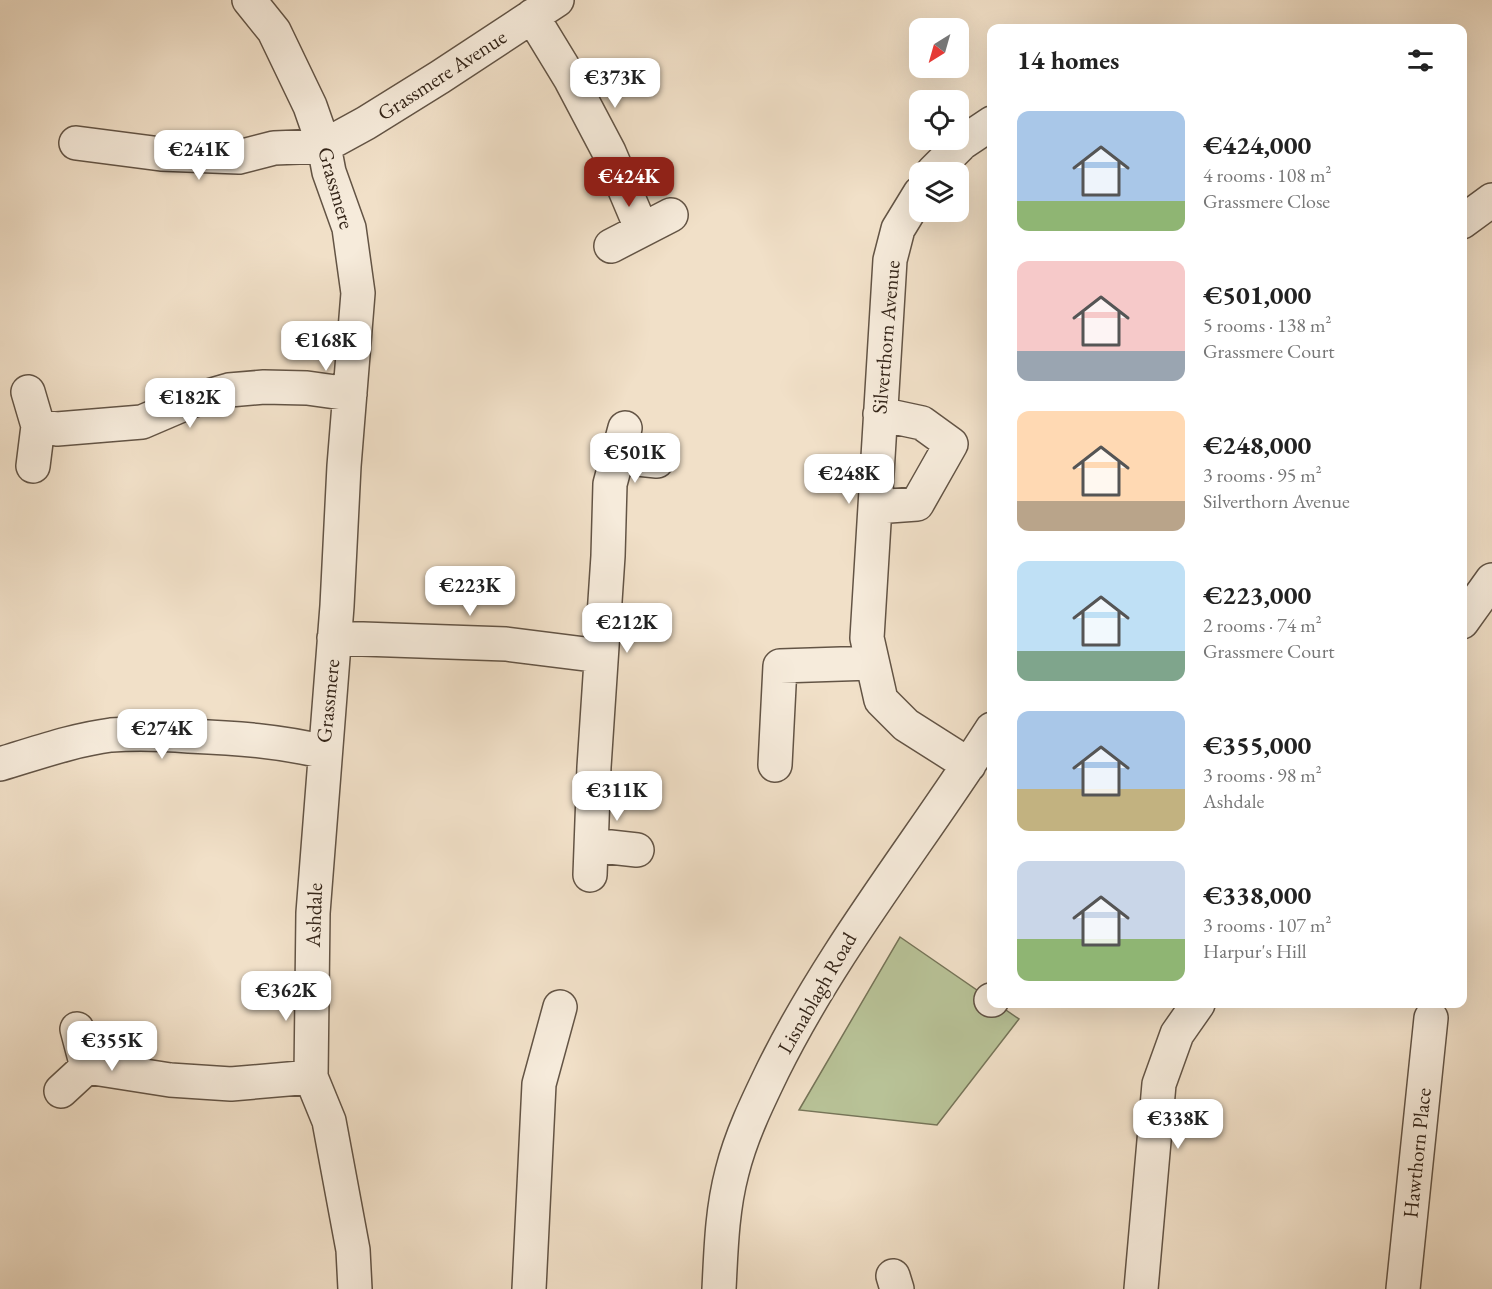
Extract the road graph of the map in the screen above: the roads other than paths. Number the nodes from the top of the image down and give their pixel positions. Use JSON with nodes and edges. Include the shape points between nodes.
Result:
{"nodes":[{"id":1,"x":249,"y":0,"type":"edge"},
{"id":2,"x":545,"y":8,"type":"edge"},
{"id":3,"x":987,"y":126,"type":"edge"},
{"id":4,"x":75,"y":143,"type":"dead end"},
{"id":5,"x":324,"y":146,"type":"junction"},
{"id":6,"x":943,"y":162,"type":"edge"},
{"id":7,"x":1492,"y":200,"type":"edge"},
{"id":8,"x":909,"y":211,"type":"edge"},
{"id":9,"x":671,"y":215,"type":"dead end"},
{"id":10,"x":1467,"y":218,"type":"edge"},
{"id":11,"x":642,"y":230,"type":"junction"},
{"id":12,"x":611,"y":246,"type":"dead end"},
{"id":13,"x":28,"y":392,"type":"dead end"},
{"id":14,"x":350,"y":394,"type":"junction"},
{"id":15,"x":880,"y":414,"type":"junction"},
{"id":16,"x":38,"y":426,"type":"junction"},
{"id":17,"x":657,"y":461,"type":"dead end"},
{"id":18,"x":33,"y":466,"type":"dead end"},
{"id":19,"x":875,"y":507,"type":"junction"},
{"id":20,"x":1492,"y":580,"type":"edge"},
{"id":21,"x":1467,"y":614,"type":"edge"},
{"id":22,"x":334,"y":638,"type":"junction"},
{"id":23,"x":601,"y":656,"type":"junction"},
{"id":24,"x":872,"y":663,"type":"junction"},
{"id":25,"x":987,"y":737,"type":"edge"},
{"id":26,"x":326,"y":752,"type":"junction"},
{"id":27,"x":0,"y":764,"type":"edge"},
{"id":28,"x":775,"y":765,"type":"dead end"},
{"id":29,"x":969,"y":765,"type":"junction"},
{"id":30,"x":637,"y":850,"type":"dead end"},
{"id":31,"x":560,"y":1006,"type":"dead end"},
{"id":32,"x":1195,"y":1008,"type":"edge"},
{"id":33,"x":1431,"y":1018,"type":"dead end"},
{"id":34,"x":77,"y":1029,"type":"dead end"},
{"id":35,"x":87,"y":1067,"type":"junction"},
{"id":36,"x":311,"y":1077,"type":"junction"},
{"id":37,"x":61,"y":1091,"type":"dead end"},
{"id":38,"x":355,"y":1289,"type":"edge"},
{"id":39,"x":529,"y":1289,"type":"edge"},
{"id":40,"x":719,"y":1289,"type":"edge"},
{"id":41,"x":1141,"y":1289,"type":"edge"},
{"id":42,"x":1403,"y":1289,"type":"edge"}],
"edges":[{"from":1,"to":5,"type":"street","name":"Grassmere","via":[[274,32],[310,106]]},
{"from":2,"to":5,"type":"street","name":"Grassmere Avenue","via":[[431,83]]},
{"from":2,"to":11,"type":"street","via":[[571,80],[609,152]]},
{"from":3,"to":6,"type":"street","via":[[962,142]]},
{"from":4,"to":5,"type":"street","via":[[160,154],[239,157],[274,148]]},
{"from":5,"to":14,"type":"street","name":"Grassmere","via":[[348,228],[358,293]]},
{"from":7,"to":10,"type":"street"},
{"from":8,"to":15,"type":"street","name":"Silverthorn Avenue","via":[[898,229],[890,260]]},
{"from":9,"to":11,"type":"street"},
{"from":11,"to":12,"type":"street"},
{"from":13,"to":16,"type":"street"},
{"from":14,"to":16,"type":"street","via":[[307,388],[229,390],[142,422],[57,429]]},
{"from":14,"to":22,"type":"street","name":"Grassmere"},
{"from":15,"to":19,"type":"street","name":"Silverthorn Avenue"},
{"from":15,"to":19,"type":"street","via":[[922,423],[951,444],[917,504]]},
{"from":16,"to":18,"type":"street"},
{"from":17,"to":23,"type":"street","via":[[622,442],[610,484]]},
{"from":19,"to":24,"type":"street","name":"Silverthorn Avenue","via":[[867,638]]},
{"from":20,"to":21,"type":"street"},
{"from":22,"to":23,"type":"street","via":[[506,644]]},
{"from":22,"to":26,"type":"street","name":"Grassmere"},
{"from":23,"to":30,"type":"street","via":[[591,860]]},
{"from":24,"to":28,"type":"street","via":[[780,666]]},
{"from":24,"to":29,"type":"street","name":"Silverthorn Avenue","via":[[881,700],[906,725]]},
{"from":25,"to":29,"type":"street","name":"Lisnablagh Road"},
{"from":26,"to":27,"type":"street","name":"Grassmere","via":[[287,743],[229,738],[111,735],[67,743]]},
{"from":26,"to":36,"type":"street","name":"Ashdale","via":[[313,913]]},
{"from":29,"to":40,"type":"street","name":"Lisnablagh Road","via":[[851,934],[790,1036],[754,1110],[732,1170],[724,1209]]},
{"from":31,"to":39,"type":"street","via":[[539,1084]]},
{"from":32,"to":41,"type":"street","via":[[1177,1034],[1159,1084]]},
{"from":33,"to":42,"type":"street","name":"Hawthorn Place"},
{"from":34,"to":35,"type":"street"},
{"from":35,"to":36,"type":"street","via":[[170,1080],[231,1084]]},
{"from":35,"to":37,"type":"street"},
{"from":36,"to":38,"type":"street","name":"Ashdale","via":[[329,1121],[353,1250]]}]}
